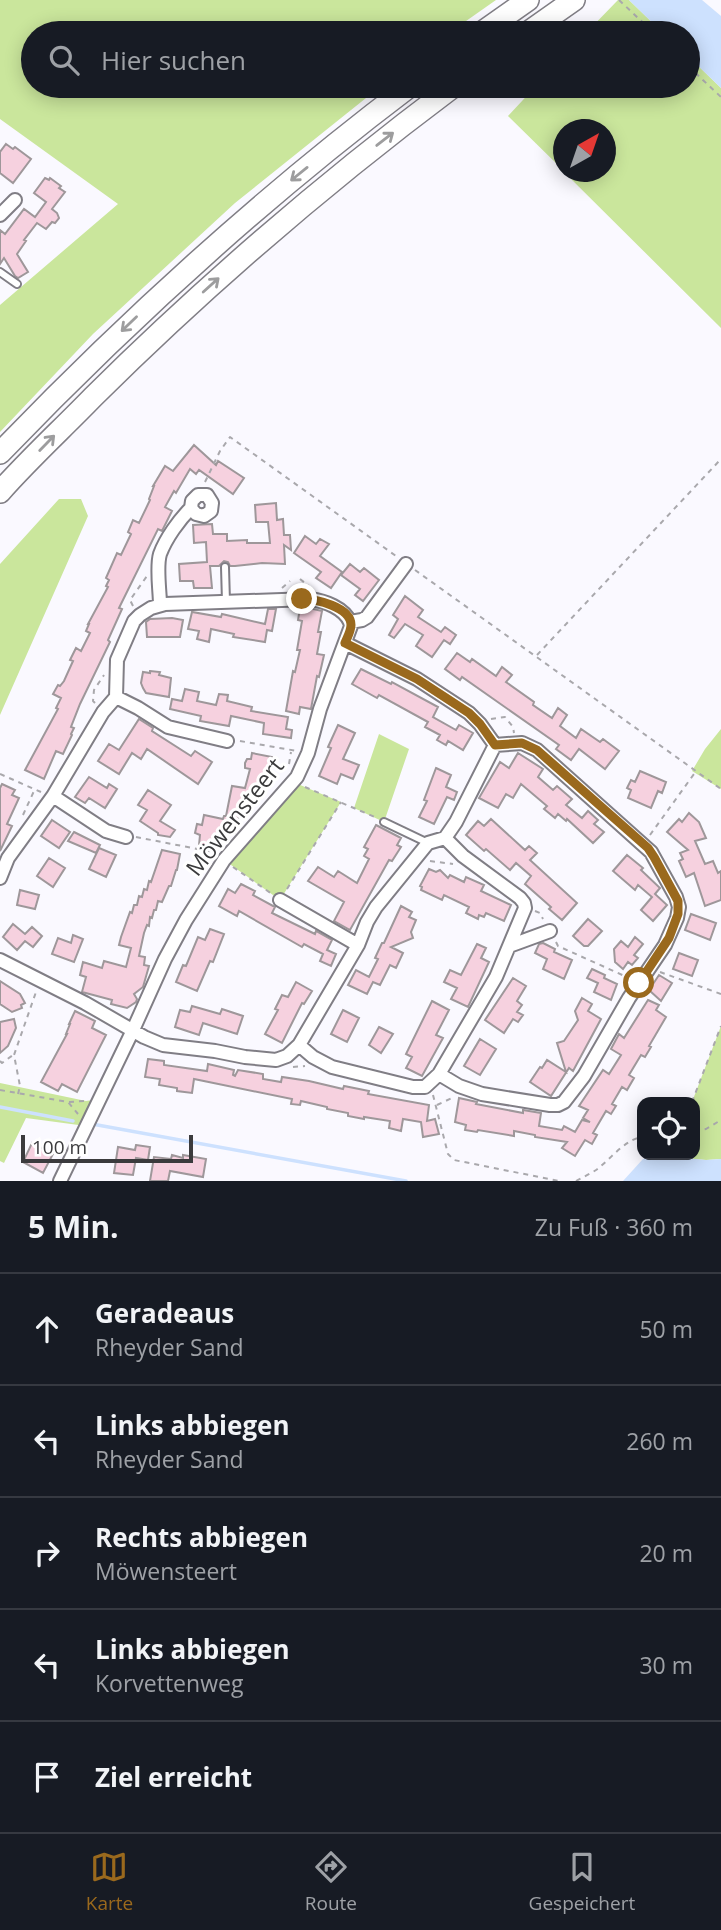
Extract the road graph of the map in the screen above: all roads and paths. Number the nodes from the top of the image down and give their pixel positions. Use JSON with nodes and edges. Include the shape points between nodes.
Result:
{"nodes":[{"id":1,"x":528,"y":0,"type":"edge"},
{"id":2,"x":573,"y":0,"type":"edge"},
{"id":3,"x":619,"y":0,"type":"edge"},
{"id":4,"x":498,"y":21,"type":"edge"},
{"id":5,"x":544,"y":21,"type":"edge"},
{"id":6,"x":641,"y":21,"type":"edge"},
{"id":7,"x":700,"y":77,"type":"edge"},
{"id":8,"x":721,"y":97,"type":"edge"},
{"id":9,"x":395,"y":98,"type":"edge"},
{"id":10,"x":438,"y":98,"type":"edge"},
{"id":11,"x":15,"y":200,"type":"dead end"},
{"id":12,"x":0,"y":215,"type":"edge"},
{"id":13,"x":0,"y":272,"type":"edge"},
{"id":14,"x":17,"y":284,"type":"dead end"},
{"id":15,"x":0,"y":453,"type":"edge"},
{"id":16,"x":721,"y":459,"type":"edge"},
{"id":17,"x":0,"y":492,"type":"edge"},
{"id":18,"x":198,"y":495,"type":"junction"},
{"id":19,"x":191,"y":508,"type":"junction"},
{"id":20,"x":407,"y":564,"type":"junction"},
{"id":21,"x":225,"y":567,"type":"dead end"},
{"id":22,"x":160,"y":572,"type":"junction"},
{"id":23,"x":226,"y":602,"type":"junction"},
{"id":24,"x":160,"y":605,"type":"junction"},
{"id":25,"x":137,"y":617,"type":"junction"},
{"id":26,"x":350,"y":622,"type":"junction"},
{"id":27,"x":345,"y":643,"type":"junction"},
{"id":28,"x":536,"y":656,"type":"junction"},
{"id":29,"x":115,"y":675,"type":"junction"},
{"id":30,"x":116,"y":697,"type":"junction"},
{"id":31,"x":103,"y":712,"type":"junction"},
{"id":32,"x":480,"y":724,"type":"junction"},
{"id":33,"x":227,"y":741,"type":"joint"},
{"id":34,"x":516,"y":743,"type":"junction"},
{"id":35,"x":495,"y":745,"type":"junction"},
{"id":36,"x":308,"y":753,"type":"junction"},
{"id":37,"x":695,"y":772,"type":"junction"},
{"id":38,"x":0,"y":774,"type":"edge"},
{"id":39,"x":293,"y":782,"type":"junction"},
{"id":40,"x":721,"y":789,"type":"edge"},
{"id":41,"x":53,"y":796,"type":"junction"},
{"id":42,"x":341,"y":802,"type":"junction"},
{"id":43,"x":384,"y":822,"type":"joint"},
{"id":44,"x":126,"y":837,"type":"joint"},
{"id":45,"x":445,"y":838,"type":"junction"},
{"id":46,"x":428,"y":843,"type":"junction"},
{"id":47,"x":643,"y":844,"type":"junction"},
{"id":48,"x":226,"y":857,"type":"junction"},
{"id":49,"x":416,"y":858,"type":"junction"},
{"id":50,"x":453,"y":864,"type":"dead end"},
{"id":51,"x":0,"y":878,"type":"edge"},
{"id":52,"x":280,"y":900,"type":"junction"},
{"id":53,"x":525,"y":908,"type":"junction"},
{"id":54,"x":550,"y":932,"type":"junction"},
{"id":55,"x":358,"y":944,"type":"junction"},
{"id":56,"x":509,"y":946,"type":"junction"},
{"id":57,"x":0,"y":960,"type":"edge"},
{"id":58,"x":650,"y":968,"type":"junction"},
{"id":59,"x":40,"y":981,"type":"junction"},
{"id":60,"x":639,"y":983,"type":"junction"},
{"id":61,"x":721,"y":994,"type":"edge"},
{"id":62,"x":721,"y":1026,"type":"edge"},
{"id":63,"x":133,"y":1030,"type":"junction"},
{"id":64,"x":299,"y":1045,"type":"junction"},
{"id":65,"x":14,"y":1055,"type":"junction"},
{"id":66,"x":276,"y":1060,"type":"junction"},
{"id":67,"x":0,"y":1061,"type":"edge"},
{"id":68,"x":324,"y":1063,"type":"junction"},
{"id":69,"x":439,"y":1074,"type":"junction"},
{"id":70,"x":427,"y":1086,"type":"junction"},
{"id":71,"x":0,"y":1090,"type":"edge"},
{"id":72,"x":468,"y":1090,"type":"junction"},
{"id":73,"x":18,"y":1094,"type":"junction"},
{"id":74,"x":694,"y":1097,"type":"edge"},
{"id":75,"x":100,"y":1099,"type":"junction"},
{"id":76,"x":68,"y":1102,"type":"junction"},
{"id":77,"x":436,"y":1106,"type":"junction"},
{"id":78,"x":721,"y":1121,"type":"edge"},
{"id":79,"x":86,"y":1126,"type":"junction"},
{"id":80,"x":700,"y":1131,"type":"edge"},
{"id":81,"x":637,"y":1138,"type":"edge"},
{"id":82,"x":60,"y":1181,"type":"edge"},
{"id":83,"x":559,"y":1181,"type":"edge"},
{"id":84,"x":576,"y":1181,"type":"edge"}],
"edges":[{"from":1,"to":4,"type":"highway"},
{"from":2,"to":5,"type":"highway"},
{"from":3,"to":6,"type":"path"},
{"from":7,"to":8,"type":"path"},
{"from":9,"to":15,"type":"highway","one_way":true,"via":[[224,237]]},
{"from":17,"to":10,"type":"highway","one_way":true,"via":[[135,355],[242,258]]},
{"from":11,"to":12,"type":"street"},
{"from":13,"to":14,"type":"lane"},
{"from":16,"to":28,"type":"path"},
{"from":18,"to":19,"type":"street"},
{"from":18,"to":19,"type":"street","via":[[207,495],[211,511],[204,516]]},
{"from":18,"to":20,"type":"path","via":[[230,437]]},
{"from":19,"to":22,"type":"street","via":[[161,553]]},
{"from":20,"to":26,"type":"street","via":[[368,617]]},
{"from":20,"to":28,"type":"path"},
{"from":21,"to":23,"type":"lane"},
{"from":22,"to":24,"type":"street"},
{"from":22,"to":25,"type":"path","via":[[145,576],[130,600]]},
{"from":23,"to":24,"type":"street"},
{"from":23,"to":26,"type":"street","via":[[318,600],[342,611]]},
{"from":24,"to":25,"type":"street"},
{"from":25,"to":29,"type":"street"},
{"from":26,"to":27,"type":"street","name":"Möwensteert"},
{"from":27,"to":32,"type":"street","via":[[417,679]]},
{"from":27,"to":36,"type":"street","name":"Möwensteert"},
{"from":28,"to":37,"type":"path"},
{"from":29,"to":30,"type":"street"},
{"from":29,"to":31,"type":"path","via":[[102,674],[94,690],[93,701]]},
{"from":30,"to":31,"type":"street"},
{"from":30,"to":33,"type":"street","via":[[168,727]]},
{"from":31,"to":41,"type":"street"},
{"from":32,"to":34,"type":"path","via":[[505,718],[513,727]]},
{"from":32,"to":35,"type":"street"},
{"from":33,"to":36,"type":"path"},
{"from":34,"to":35,"type":"street"},
{"from":34,"to":47,"type":"street","via":[[537,750]]},
{"from":35,"to":45,"type":"street"},
{"from":36,"to":39,"type":"street","name":"Möwensteert"},
{"from":37,"to":40,"type":"path"},
{"from":37,"to":47,"type":"path"},
{"from":38,"to":41,"type":"path"},
{"from":39,"to":42,"type":"path"},
{"from":39,"to":48,"type":"street","name":"Möwensteert"},
{"from":41,"to":44,"type":"street","via":[[106,831]]},
{"from":41,"to":51,"type":"street","via":[[8,858]]},
{"from":42,"to":43,"type":"path"},
{"from":42,"to":52,"type":"path"},
{"from":43,"to":46,"type":"lane"},
{"from":44,"to":48,"type":"path"},
{"from":45,"to":46,"type":"street"},
{"from":45,"to":53,"type":"street","via":[[520,898]]},
{"from":46,"to":49,"type":"street"},
{"from":47,"to":58,"type":"street","via":[[679,907],[669,938]]},
{"from":48,"to":52,"type":"path"},
{"from":48,"to":63,"type":"street","name":"Möwensteert","via":[[165,959]]},
{"from":49,"to":50,"type":"path"},
{"from":49,"to":55,"type":"street","via":[[376,907]]},
{"from":52,"to":55,"type":"street"},
{"from":53,"to":54,"type":"path","via":[[540,913]]},
{"from":53,"to":56,"type":"street"},
{"from":54,"to":56,"type":"street"},
{"from":54,"to":60,"type":"path","via":[[558,946]]},
{"from":55,"to":64,"type":"street"},
{"from":56,"to":69,"type":"street"},
{"from":57,"to":59,"type":"street"},
{"from":58,"to":60,"type":"street"},
{"from":58,"to":61,"type":"path"},
{"from":59,"to":63,"type":"street"},
{"from":59,"to":65,"type":"path"},
{"from":60,"to":72,"type":"street","via":[[584,1076],[561,1104]]},
{"from":62,"to":74,"type":"path"},
{"from":63,"to":66,"type":"street","via":[[163,1045]]},
{"from":63,"to":75,"type":"street","name":"Möwensteert"},
{"from":64,"to":66,"type":"street"},
{"from":64,"to":68,"type":"street"},
{"from":65,"to":67,"type":"path"},
{"from":65,"to":73,"type":"path"},
{"from":66,"to":68,"type":"path","via":[[286,1067]]},
{"from":68,"to":70,"type":"street","via":[[413,1087]]},
{"from":69,"to":70,"type":"street"},
{"from":69,"to":72,"type":"street"},
{"from":70,"to":77,"type":"path"},
{"from":71,"to":73,"type":"path"},
{"from":72,"to":77,"type":"path"},
{"from":73,"to":76,"type":"path"},
{"from":75,"to":76,"type":"path"},
{"from":75,"to":79,"type":"street","name":"Möwensteert"},
{"from":76,"to":79,"type":"path"},
{"from":77,"to":83,"type":"path","via":[[448,1154],[454,1160]]},
{"from":78,"to":80,"type":"path"},
{"from":79,"to":82,"type":"street","name":"Möwensteert"},
{"from":81,"to":84,"type":"path"}]}
